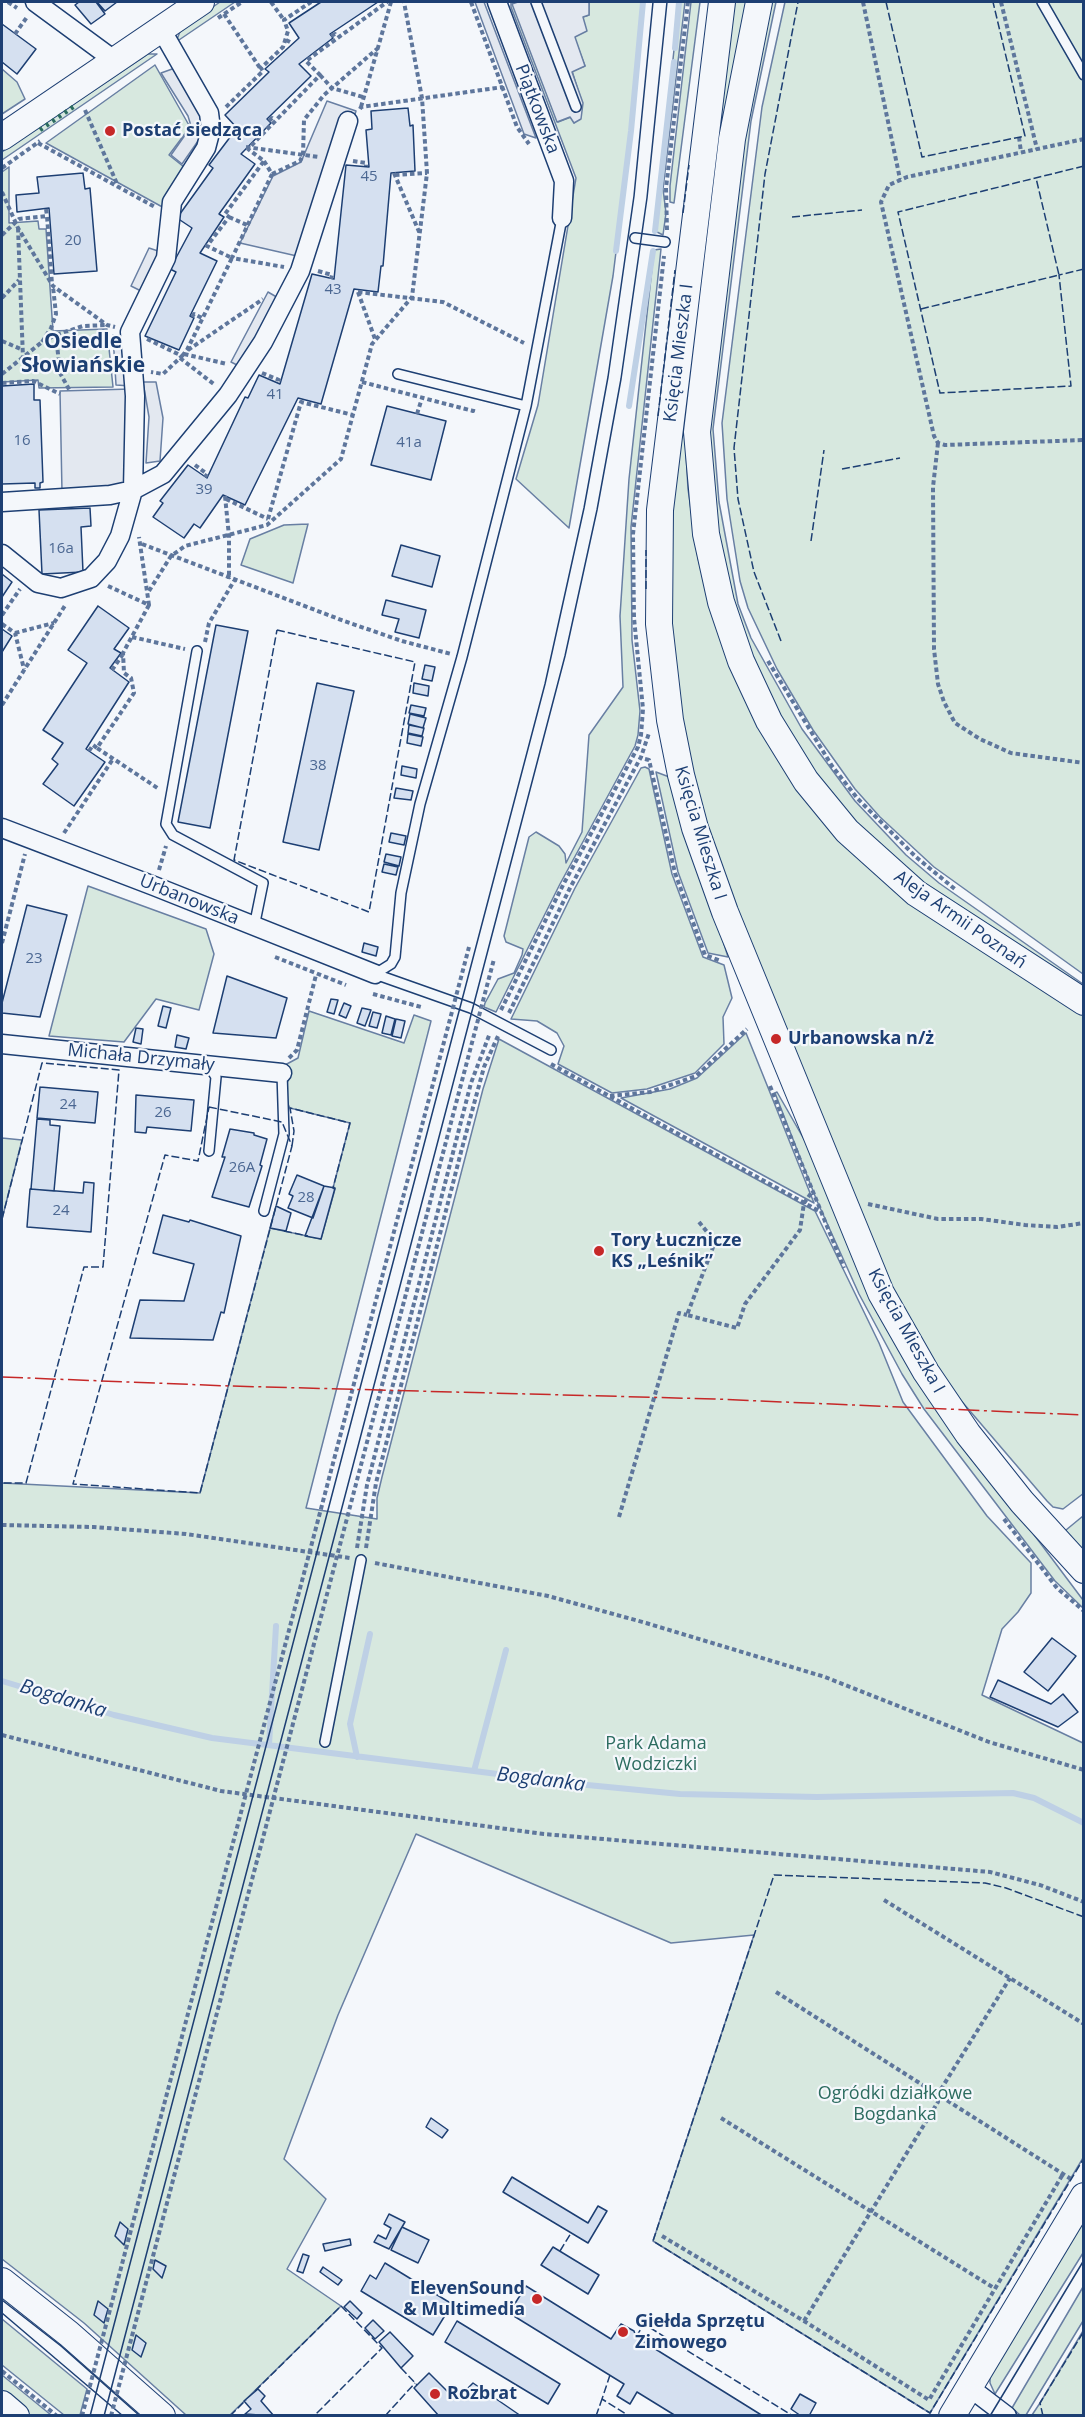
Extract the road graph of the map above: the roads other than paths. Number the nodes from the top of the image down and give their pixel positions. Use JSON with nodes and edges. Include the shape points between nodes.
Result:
{"nodes":[{"id":1,"x":201,"y":2,"type":"edge"},
{"id":2,"x":497,"y":2,"type":"edge"},
{"id":3,"x":536,"y":2,"type":"edge"},
{"id":4,"x":722,"y":2,"type":"edge"},
{"id":5,"x":759,"y":2,"type":"edge"},
{"id":6,"x":1042,"y":2,"type":"edge"},
{"id":7,"x":32,"y":9,"type":"edge"},
{"id":8,"x":161,"y":29,"type":"junction"},
{"id":9,"x":114,"y":60,"type":"junction"},
{"id":10,"x":1083,"y":75,"type":"edge"},
{"id":11,"x":576,"y":107,"type":"dead end"},
{"id":12,"x":348,"y":121,"type":"dead end"},
{"id":13,"x":2,"y":137,"type":"edge"},
{"id":14,"x":561,"y":218,"type":"joint"},
{"id":15,"x":635,"y":238,"type":"dead end"},
{"id":16,"x":665,"y":242,"type":"road end"},
{"id":17,"x":398,"y":374,"type":"dead end"},
{"id":18,"x":526,"y":406,"type":"junction"},
{"id":19,"x":698,"y":432,"type":"joint"},
{"id":20,"x":133,"y":490,"type":"junction"},
{"id":21,"x":2,"y":502,"type":"edge"},
{"id":22,"x":2,"y":554,"type":"edge"},
{"id":23,"x":197,"y":651,"type":"road end"},
{"id":24,"x":2,"y":828,"type":"edge"},
{"id":25,"x":255,"y":927,"type":"junction"},
{"id":26,"x":375,"y":974,"type":"junction"},
{"id":27,"x":1083,"y":1002,"type":"edge"},
{"id":28,"x":2,"y":1044,"type":"edge"},
{"id":29,"x":551,"y":1050,"type":"dead end"},
{"id":30,"x":208,"y":1066,"type":"junction"},
{"id":31,"x":282,"y":1073,"type":"joint"},
{"id":32,"x":209,"y":1150,"type":"dead end"},
{"id":33,"x":264,"y":1211,"type":"dead end"},
{"id":34,"x":359,"y":1560,"type":"road end"},
{"id":35,"x":1083,"y":1570,"type":"edge"},
{"id":36,"x":325,"y":1742,"type":"dead end"},
{"id":37,"x":1077,"y":2188,"type":"edge"},
{"id":38,"x":2,"y":2281,"type":"edge"},
{"id":39,"x":969,"y":2387,"type":"junction"},
{"id":40,"x":2,"y":2404,"type":"edge"},
{"id":41,"x":15,"y":2415,"type":"edge"},
{"id":42,"x":162,"y":2415,"type":"edge"},
{"id":43,"x":952,"y":2415,"type":"edge"},
{"id":44,"x":1007,"y":2415,"type":"edge"}],
"edges":[{"from":1,"to":8,"type":"street"},
{"from":2,"to":14,"type":"street","name":"Piątkowska","via":[[564,181]]},
{"from":3,"to":11,"type":"lane"},
{"from":4,"to":35,"type":"street","name":"Księcia Mieszka I","via":[[661,499],[661,648],[679,765],[706,864],[881,1293],[926,1372],[990,1463]]},
{"from":5,"to":19,"type":"street","name":"Księcia Mieszka I","via":[[732,139]]},
{"from":6,"to":10,"type":"lane"},
{"from":7,"to":9,"type":"street"},
{"from":8,"to":9,"type":"street"},
{"from":8,"to":20,"type":"street","via":[[209,113],[211,129],[207,148],[172,202],[166,258],[130,332],[135,396]]},
{"from":9,"to":13,"type":"street"},
{"from":12,"to":20,"type":"street","via":[[300,271],[253,360],[162,474]]},
{"from":14,"to":18,"type":"lane"},
{"from":15,"to":16,"type":"lane"},
{"from":17,"to":18,"type":"lane"},
{"from":18,"to":26,"type":"lane","via":[[462,657],[438,734],[405,873],[395,957]]},
{"from":19,"to":27,"type":"street","name":"Aleja Armii Poznań","via":[[705,523],[721,602],[752,688],[806,781],[866,849],[916,893]]},
{"from":20,"to":21,"type":"street"},
{"from":20,"to":22,"type":"street","via":[[115,548],[96,574],[78,584],[61,588],[38,583]]},
{"from":23,"to":25,"type":"lane","via":[[166,824],[173,835],[263,883]]},
{"from":24,"to":25,"type":"street","name":"Urbanowska"},
{"from":25,"to":26,"type":"street","name":"Urbanowska"},
{"from":26,"to":29,"type":"lane","via":[[471,1008]]},
{"from":28,"to":30,"type":"street","name":"Michała Drzymały"},
{"from":30,"to":31,"type":"street","name":"Michała Drzymały"},
{"from":30,"to":32,"type":"lane","via":[[216,1077]]},
{"from":31,"to":33,"type":"lane","via":[[284,1134]]},
{"from":34,"to":36,"type":"lane"},
{"from":37,"to":39,"type":"street"},
{"from":38,"to":42,"type":"street"},
{"from":39,"to":43,"type":"street"},
{"from":39,"to":44,"type":"street"},
{"from":40,"to":41,"type":"street"}]}
